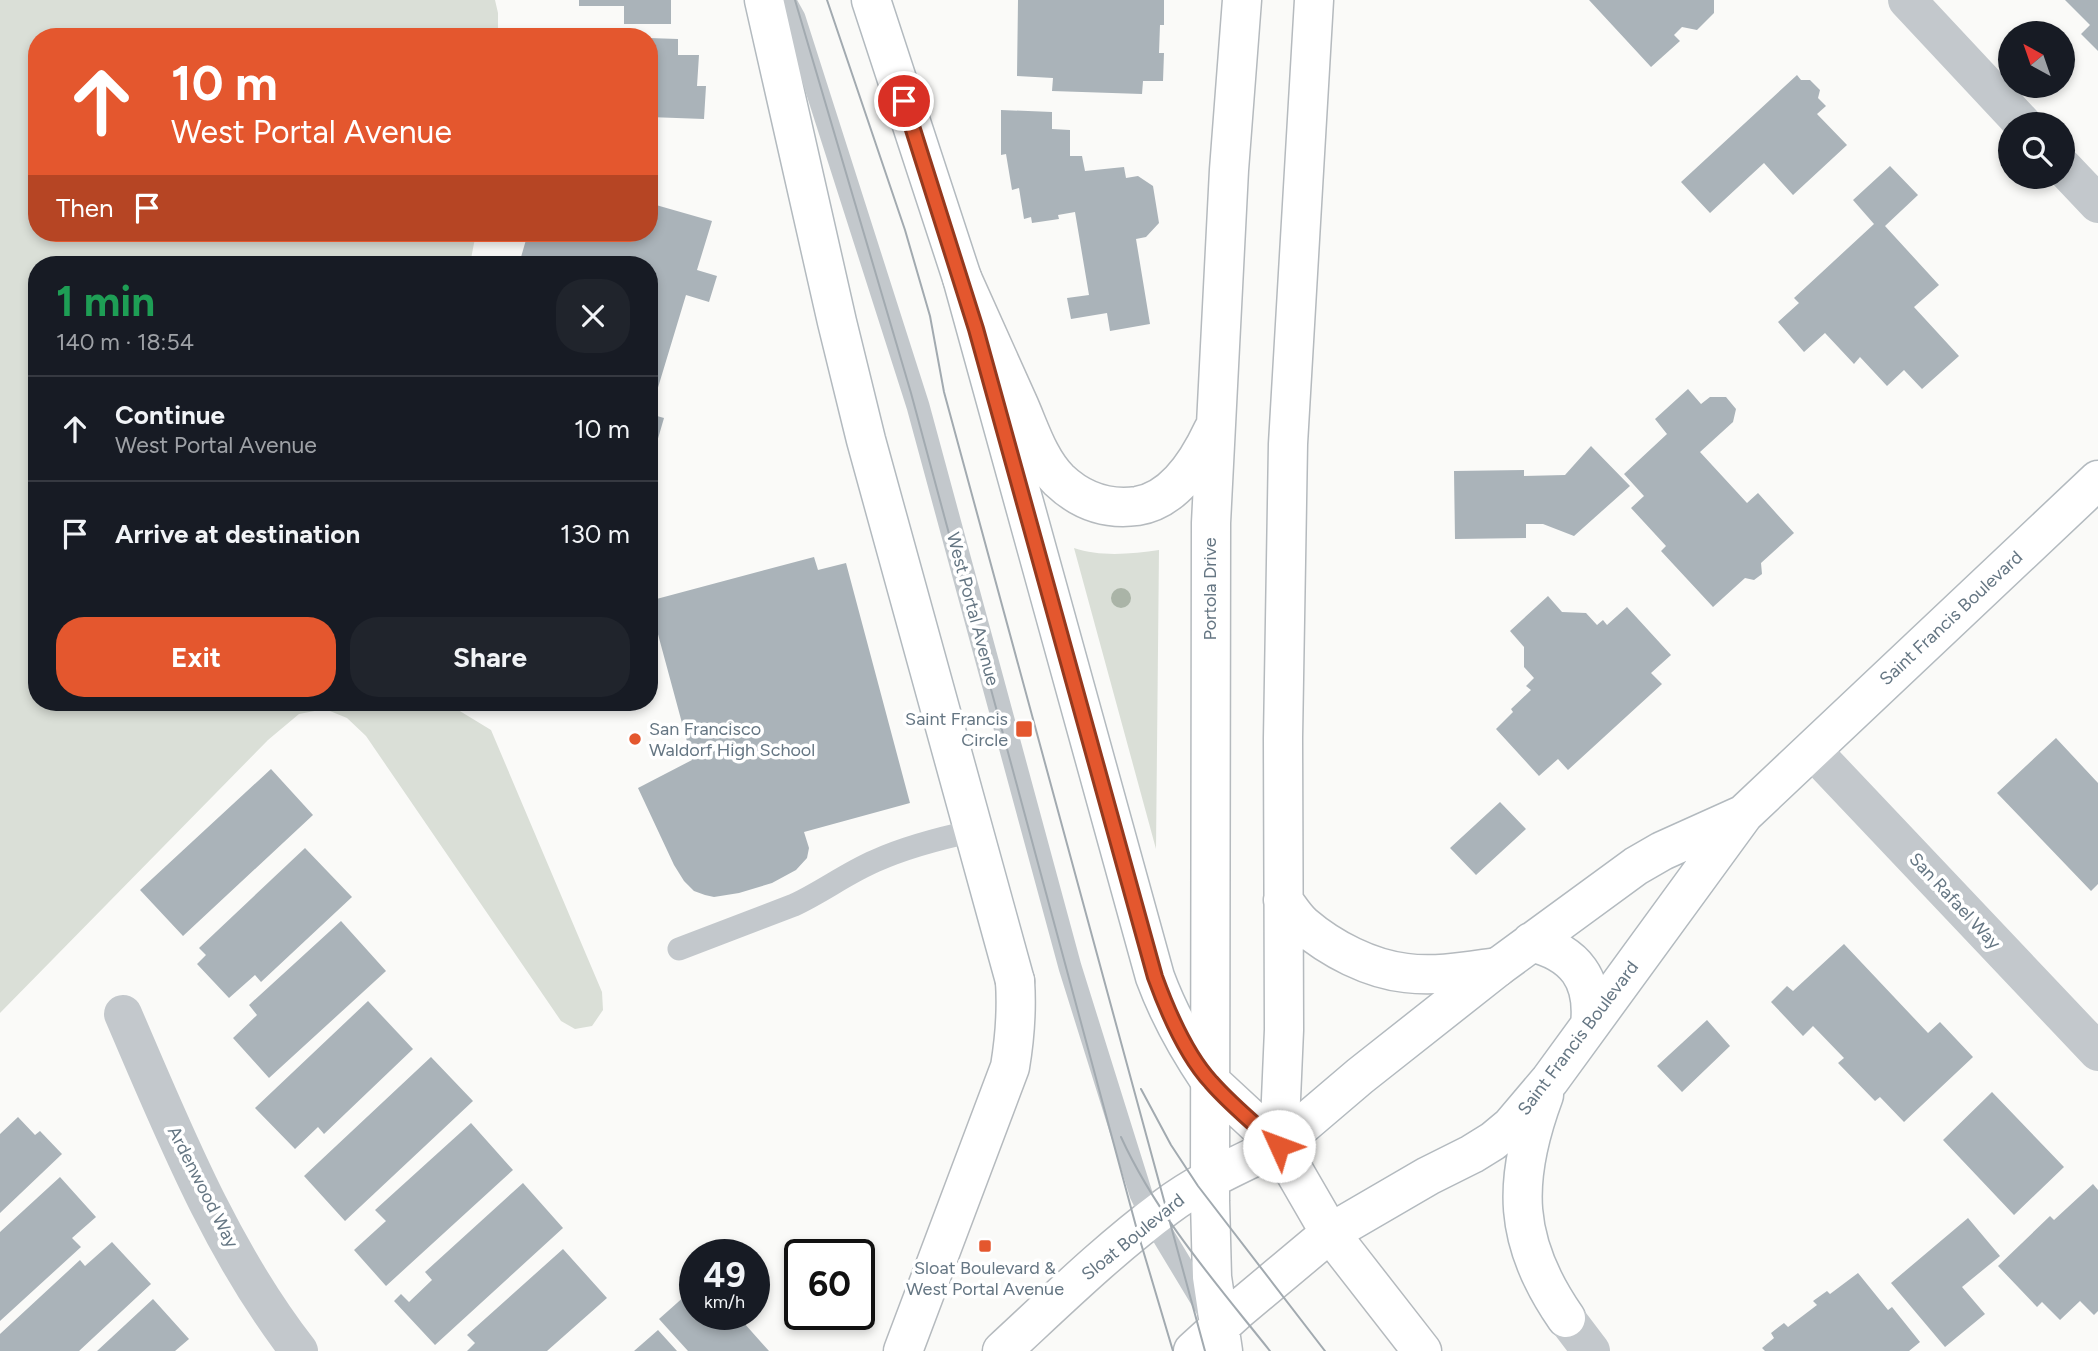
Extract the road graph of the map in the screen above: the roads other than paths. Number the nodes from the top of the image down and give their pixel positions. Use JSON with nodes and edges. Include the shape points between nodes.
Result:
{"nodes":[{"id":1,"x":764,"y":0,"type":"edge"},
{"id":2,"x":785,"y":0,"type":"edge"},
{"id":3,"x":871,"y":0,"type":"edge"},
{"id":4,"x":1242,"y":0,"type":"edge"},
{"id":5,"x":1314,"y":0,"type":"edge"},
{"id":6,"x":1907,"y":0,"type":"edge"},
{"id":7,"x":2012,"y":112,"type":"edge"},
{"id":8,"x":2075,"y":180,"type":"edge"},
{"id":9,"x":2098,"y":204,"type":"edge"},
{"id":10,"x":961,"y":278,"type":"junction"},
{"id":11,"x":1215,"y":425,"type":"junction"},
{"id":12,"x":2098,"y":480,"type":"edge"},
{"id":13,"x":1812,"y":750,"type":"junction"},
{"id":14,"x":1744,"y":814,"type":"junction"},
{"id":15,"x":974,"y":831,"type":"junction"},
{"id":16,"x":1283,"y":900,"type":"junction"},
{"id":17,"x":1531,"y":942,"type":"junction"},
{"id":18,"x":679,"y":949,"type":"dead end"},
{"id":19,"x":1498,"y":967,"type":"junction"},
{"id":20,"x":123,"y":1014,"type":"dead end"},
{"id":21,"x":1590,"y":1026,"type":"junction"},
{"id":22,"x":2098,"y":1052,"type":"edge"},
{"id":23,"x":1550,"y":1080,"type":"junction"},
{"id":24,"x":1210,"y":1081,"type":"junction"},
{"id":25,"x":1279,"y":1146,"type":"junction"},
{"id":26,"x":1210,"y":1180,"type":"junction"},
{"id":27,"x":1152,"y":1217,"type":"junction"},
{"id":28,"x":1330,"y":1233,"type":"junction"},
{"id":29,"x":1566,"y":1318,"type":"joint"},
{"id":30,"x":1212,"y":1343,"type":"edge"},
{"id":31,"x":299,"y":1351,"type":"edge"},
{"id":32,"x":903,"y":1351,"type":"edge"},
{"id":33,"x":1002,"y":1351,"type":"edge"},
{"id":34,"x":1422,"y":1351,"type":"edge"},
{"id":35,"x":1591,"y":1351,"type":"edge"}],
"edges":[{"from":1,"to":15,"type":"main road","via":[[866,440]]},
{"from":2,"to":27,"type":"lane","name":"West Portal Avenue","via":[[918,406],[1070,967]]},
{"from":3,"to":10,"type":"main road"},
{"from":4,"to":11,"type":"main road","name":"Portola Drive"},
{"from":5,"to":16,"type":"main road","via":[[1288,444]]},
{"from":6,"to":7,"type":"street"},
{"from":8,"to":9,"type":"street"},
{"from":10,"to":11,"type":"main road","via":[[1047,465],[1081,496],[1107,507],[1124,508],[1162,497],[1193,466]]},
{"from":10,"to":24,"type":"main road","via":[[1155,977],[1177,1030]]},
{"from":11,"to":24,"type":"main road","name":"Portola Drive"},
{"from":12,"to":13,"type":"main road","name":"Saint Francis Boulevard"},
{"from":13,"to":14,"type":"main road","name":"Saint Francis Boulevard"},
{"from":13,"to":22,"type":"street","name":"San Rafael Way"},
{"from":14,"to":17,"type":"main road","name":"Saint Francis Boulevard","via":[[1636,866]]},
{"from":14,"to":21,"type":"main road","name":"Saint Francis Boulevard"},
{"from":15,"to":18,"type":"lane","via":[[875,861],[812,897]]},
{"from":15,"to":32,"type":"main road","via":[[1015,981],[1010,1066]]},
{"from":16,"to":19,"type":"main road","via":[[1320,938],[1383,968],[1429,974]]},
{"from":16,"to":25,"type":"main road"},
{"from":17,"to":19,"type":"main road","name":"Saint Francis Boulevard"},
{"from":17,"to":21,"type":"main road","via":[[1549,946],[1578,969],[1588,986]]},
{"from":19,"to":25,"type":"main road","name":"Saint Francis Boulevard"},
{"from":20,"to":31,"type":"street","name":"Ardenwood Way","via":[[215,1217]]},
{"from":21,"to":23,"type":"main road","name":"Saint Francis Boulevard"},
{"from":23,"to":28,"type":"main road","name":"Saint Francis Boulevard","via":[[1493,1141]]},
{"from":23,"to":29,"type":"main road","via":[[1524,1168],[1523,1218],[1536,1269]]},
{"from":24,"to":25,"type":"main road"},
{"from":24,"to":26,"type":"main road","name":"Portola Drive"},
{"from":25,"to":26,"type":"main road","name":"Sloat Boulevard"},
{"from":25,"to":28,"type":"main road"},
{"from":26,"to":27,"type":"main road","name":"Sloat Boulevard"},
{"from":26,"to":30,"type":"main road","name":"Portola Drive"},
{"from":27,"to":30,"type":"lane","name":"West Portal Avenue"},
{"from":27,"to":33,"type":"main road","name":"Sloat Boulevard"},
{"from":28,"to":30,"type":"main road"},
{"from":28,"to":34,"type":"main road"},
{"from":29,"to":35,"type":"street"}]}
